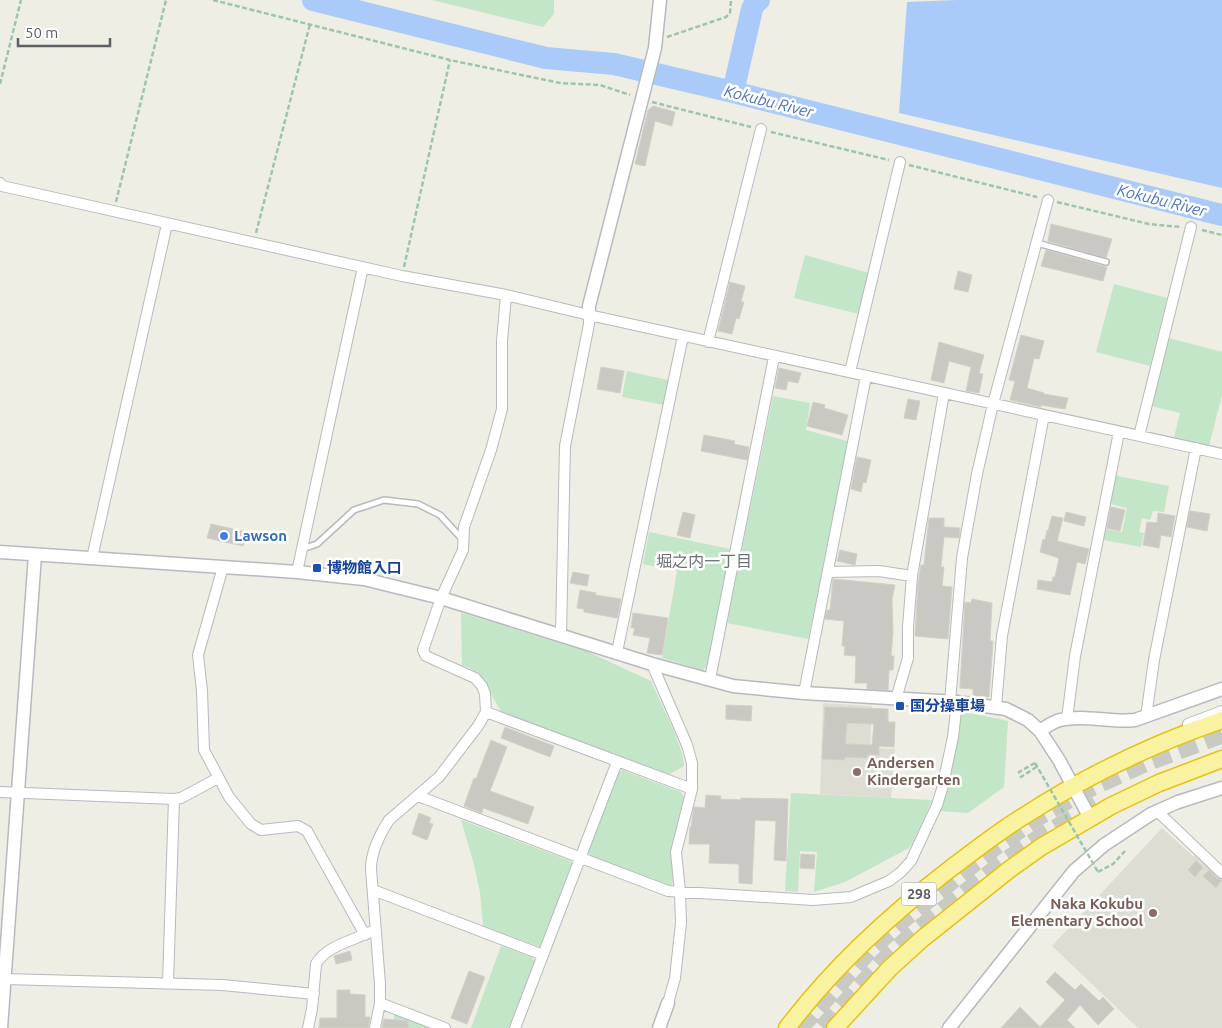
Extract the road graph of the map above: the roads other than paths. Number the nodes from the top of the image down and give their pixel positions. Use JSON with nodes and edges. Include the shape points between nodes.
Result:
{"nodes":[{"id":1,"x":660,"y":0,"type":"edge"},
{"id":2,"x":760,"y":129,"type":"road end"},
{"id":3,"x":900,"y":162,"type":"road end"},
{"id":4,"x":0,"y":183,"type":"edge"},
{"id":5,"x":1048,"y":200,"type":"road end"},
{"id":6,"x":167,"y":224,"type":"junction"},
{"id":7,"x":1191,"y":227,"type":"road end"},
{"id":8,"x":1036,"y":243,"type":"junction"},
{"id":9,"x":1106,"y":262,"type":"dead end"},
{"id":10,"x":363,"y":267,"type":"junction"},
{"id":11,"x":506,"y":295,"type":"junction"},
{"id":12,"x":589,"y":315,"type":"junction"},
{"id":13,"x":683,"y":336,"type":"junction"},
{"id":14,"x":708,"y":342,"type":"junction"},
{"id":15,"x":774,"y":356,"type":"junction"},
{"id":16,"x":850,"y":372,"type":"junction"},
{"id":17,"x":866,"y":376,"type":"junction"},
{"id":18,"x":944,"y":393,"type":"junction"},
{"id":19,"x":993,"y":404,"type":"junction"},
{"id":20,"x":1044,"y":415,"type":"junction"},
{"id":21,"x":1119,"y":432,"type":"junction"},
{"id":22,"x":1139,"y":436,"type":"junction"},
{"id":23,"x":1196,"y":448,"type":"junction"},
{"id":24,"x":1222,"y":454,"type":"edge"},
{"id":25,"x":463,"y":541,"type":"junction"},
{"id":26,"x":302,"y":549,"type":"junction"},
{"id":27,"x":0,"y":552,"type":"edge"},
{"id":28,"x":36,"y":555,"type":"junction"},
{"id":29,"x":92,"y":558,"type":"junction"},
{"id":30,"x":223,"y":567,"type":"junction"},
{"id":31,"x":297,"y":572,"type":"junction"},
{"id":32,"x":828,"y":572,"type":"junction"},
{"id":33,"x":912,"y":576,"type":"junction"},
{"id":34,"x":441,"y":598,"type":"junction"},
{"id":35,"x":561,"y":635,"type":"junction"},
{"id":36,"x":617,"y":652,"type":"junction"},
{"id":37,"x":652,"y":664,"type":"junction"},
{"id":38,"x":710,"y":679,"type":"junction"},
{"id":39,"x":1222,"y":689,"type":"edge"},
{"id":40,"x":804,"y":693,"type":"junction"},
{"id":41,"x":896,"y":699,"type":"junction"},
{"id":42,"x":954,"y":702,"type":"junction"},
{"id":43,"x":996,"y":706,"type":"junction"},
{"id":44,"x":1222,"y":711,"type":"edge"},
{"id":45,"x":486,"y":712,"type":"junction"},
{"id":46,"x":1146,"y":717,"type":"junction"},
{"id":47,"x":1067,"y":719,"type":"junction"},
{"id":48,"x":1222,"y":720,"type":"edge"},
{"id":49,"x":1040,"y":731,"type":"junction"},
{"id":50,"x":1155,"y":746,"type":"junction"},
{"id":51,"x":1222,"y":759,"type":"edge"},
{"id":52,"x":617,"y":762,"type":"junction"},
{"id":53,"x":218,"y":778,"type":"junction"},
{"id":54,"x":1072,"y":786,"type":"junction"},
{"id":55,"x":1222,"y":788,"type":"edge"},
{"id":56,"x":692,"y":790,"type":"junction"},
{"id":57,"x":0,"y":792,"type":"edge"},
{"id":58,"x":17,"y":793,"type":"junction"},
{"id":59,"x":418,"y":796,"type":"junction"},
{"id":60,"x":174,"y":799,"type":"junction"},
{"id":61,"x":1157,"y":811,"type":"junction"},
{"id":62,"x":1090,"y":818,"type":"junction"},
{"id":63,"x":580,"y":857,"type":"junction"},
{"id":64,"x":1222,"y":873,"type":"edge"},
{"id":65,"x":373,"y":890,"type":"junction"},
{"id":66,"x":680,"y":892,"type":"junction"},
{"id":67,"x":375,"y":930,"type":"junction"},
{"id":68,"x":365,"y":935,"type":"junction"},
{"id":69,"x":543,"y":955,"type":"junction"},
{"id":70,"x":5,"y":979,"type":"junction"},
{"id":71,"x":168,"y":983,"type":"junction"},
{"id":72,"x":314,"y":994,"type":"junction"},
{"id":73,"x":380,"y":1003,"type":"junction"},
{"id":74,"x":668,"y":1003,"type":"joint"},
{"id":75,"x":1,"y":1028,"type":"edge"},
{"id":76,"x":308,"y":1028,"type":"edge"},
{"id":77,"x":375,"y":1028,"type":"edge"},
{"id":78,"x":445,"y":1028,"type":"edge"},
{"id":79,"x":515,"y":1028,"type":"edge"},
{"id":80,"x":659,"y":1028,"type":"edge"},
{"id":81,"x":787,"y":1028,"type":"edge"},
{"id":82,"x":835,"y":1028,"type":"edge"},
{"id":83,"x":950,"y":1028,"type":"edge"}],
"edges":[{"from":1,"to":12,"type":"street","via":[[656,43]]},
{"from":2,"to":14,"type":"street"},
{"from":3,"to":16,"type":"street"},
{"from":4,"to":6,"type":"street"},
{"from":5,"to":8,"type":"street"},
{"from":6,"to":10,"type":"street"},
{"from":6,"to":29,"type":"street"},
{"from":7,"to":22,"type":"street"},
{"from":8,"to":9,"type":"lane"},
{"from":8,"to":19,"type":"street"},
{"from":10,"to":11,"type":"street"},
{"from":10,"to":26,"type":"street"},
{"from":11,"to":12,"type":"street"},
{"from":11,"to":25,"type":"street","via":[[502,410],[464,527]]},
{"from":12,"to":13,"type":"street"},
{"from":12,"to":35,"type":"street","via":[[565,446]]},
{"from":13,"to":14,"type":"street"},
{"from":13,"to":36,"type":"street"},
{"from":14,"to":15,"type":"street"},
{"from":15,"to":16,"type":"street"},
{"from":15,"to":38,"type":"street"},
{"from":16,"to":17,"type":"street"},
{"from":17,"to":18,"type":"street"},
{"from":17,"to":32,"type":"street"},
{"from":18,"to":19,"type":"street"},
{"from":18,"to":33,"type":"street"},
{"from":19,"to":20,"type":"street"},
{"from":19,"to":42,"type":"street","via":[[976,474],[962,558]]},
{"from":20,"to":21,"type":"street"},
{"from":20,"to":43,"type":"street","via":[[1002,636]]},
{"from":21,"to":22,"type":"street"},
{"from":21,"to":47,"type":"street","via":[[1075,656]]},
{"from":22,"to":23,"type":"street"},
{"from":23,"to":24,"type":"street"},
{"from":23,"to":46,"type":"street","via":[[1154,660]]},
{"from":25,"to":26,"type":"lane","via":[[440,515],[418,504],[384,500],[354,510],[317,544]]},
{"from":25,"to":34,"type":"street","via":[[463,550]]},
{"from":26,"to":31,"type":"street"},
{"from":27,"to":28,"type":"street"},
{"from":28,"to":29,"type":"street"},
{"from":28,"to":58,"type":"street"},
{"from":29,"to":30,"type":"street"},
{"from":30,"to":31,"type":"street"},
{"from":30,"to":53,"type":"street","via":[[198,655],[204,750]]},
{"from":31,"to":34,"type":"street","via":[[364,579]]},
{"from":32,"to":33,"type":"street","via":[[879,571]]},
{"from":32,"to":40,"type":"street"},
{"from":33,"to":41,"type":"street","via":[[908,658]]},
{"from":34,"to":35,"type":"street"},
{"from":34,"to":45,"type":"street","via":[[423,650],[426,656],[474,678],[485,694]]},
{"from":35,"to":36,"type":"street"},
{"from":36,"to":37,"type":"street"},
{"from":37,"to":38,"type":"street"},
{"from":37,"to":56,"type":"street","via":[[687,745],[692,764]]},
{"from":38,"to":40,"type":"street","via":[[733,686]]},
{"from":39,"to":46,"type":"street"},
{"from":40,"to":41,"type":"street"},
{"from":41,"to":42,"type":"street"},
{"from":42,"to":43,"type":"street"},
{"from":42,"to":66,"type":"street","via":[[946,772],[937,805],[911,861],[889,881],[851,896],[813,900]]},
{"from":43,"to":49,"type":"street","via":[[1018,714]]},
{"from":44,"to":50,"type":"street","via":[[1166,733]]},
{"from":45,"to":52,"type":"street"},
{"from":45,"to":59,"type":"street","via":[[438,777]]},
{"from":46,"to":47,"type":"street","via":[[1124,721]]},
{"from":47,"to":49,"type":"street","via":[[1051,723]]},
{"from":48,"to":50,"type":"highway","number":"298"},
{"from":49,"to":54,"type":"street"},
{"from":50,"to":54,"type":"highway","number":"298"},
{"from":51,"to":62,"type":"highway","number":"298","via":[[1159,783]]},
{"from":52,"to":56,"type":"street"},
{"from":52,"to":63,"type":"street"},
{"from":53,"to":60,"type":"street"},
{"from":53,"to":68,"type":"street","via":[[239,811],[261,830],[298,826],[307,831]]},
{"from":54,"to":62,"type":"street"},
{"from":54,"to":81,"type":"highway","number":"298","via":[[1024,815],[896,912],[862,944]]},
{"from":55,"to":61,"type":"street"},
{"from":56,"to":66,"type":"street","via":[[676,852]]},
{"from":57,"to":58,"type":"street"},
{"from":58,"to":60,"type":"street"},
{"from":58,"to":70,"type":"street"},
{"from":59,"to":63,"type":"street"},
{"from":59,"to":65,"type":"street","via":[[394,814],[384,828],[371,862]]},
{"from":60,"to":71,"type":"street"},
{"from":61,"to":64,"type":"street"},
{"from":61,"to":83,"type":"street","via":[[1104,844],[1074,872]]},
{"from":62,"to":82,"type":"highway","number":"298","via":[[1010,869],[922,939],[890,968]]},
{"from":63,"to":66,"type":"street","via":[[668,891]]},
{"from":63,"to":69,"type":"street"},
{"from":65,"to":67,"type":"street"},
{"from":65,"to":69,"type":"street"},
{"from":66,"to":74,"type":"street","via":[[678,956]]},
{"from":67,"to":68,"type":"street"},
{"from":67,"to":73,"type":"street"},
{"from":68,"to":72,"type":"street","via":[[319,959]]},
{"from":69,"to":79,"type":"street"},
{"from":70,"to":71,"type":"street"},
{"from":70,"to":75,"type":"street"},
{"from":71,"to":72,"type":"street"},
{"from":72,"to":76,"type":"street"},
{"from":73,"to":77,"type":"street"},
{"from":73,"to":78,"type":"street"},
{"from":74,"to":80,"type":"street"}]}
